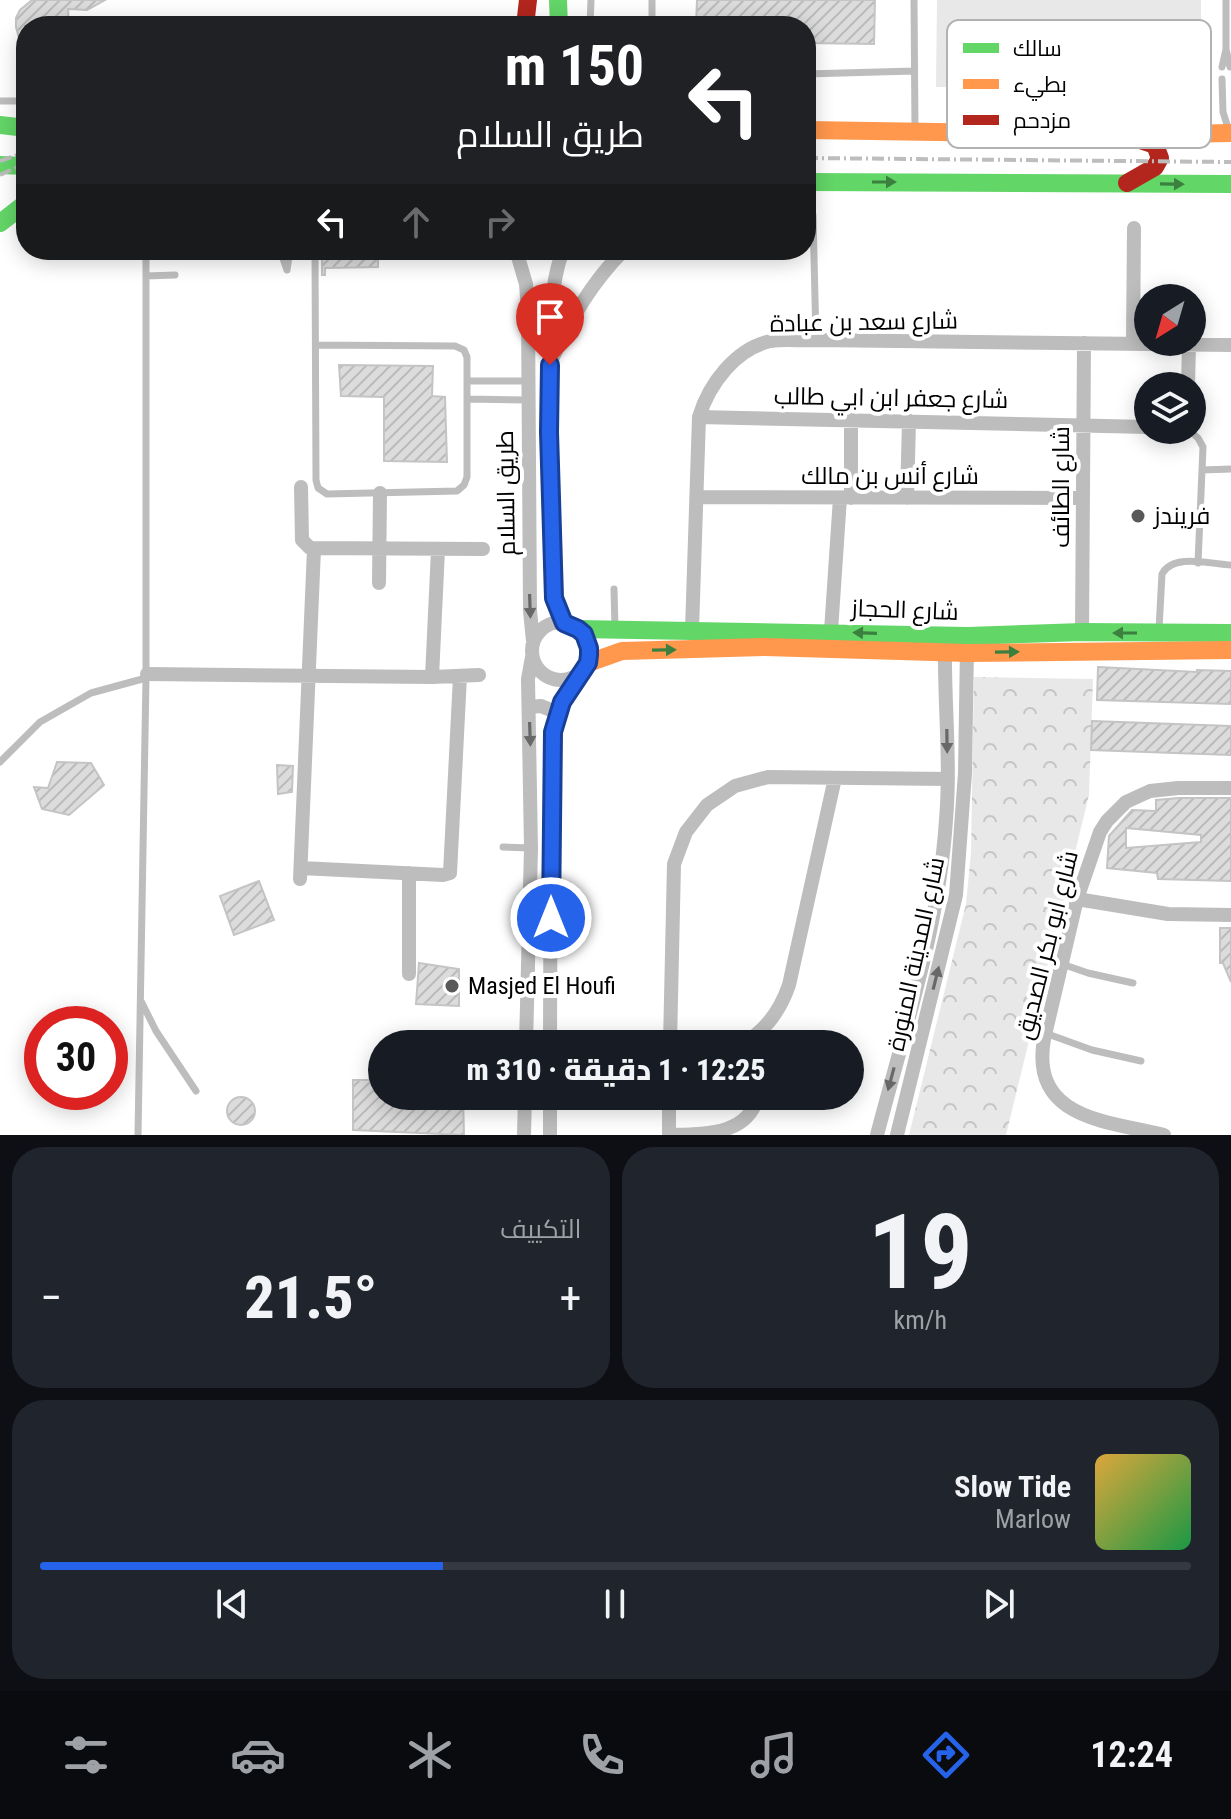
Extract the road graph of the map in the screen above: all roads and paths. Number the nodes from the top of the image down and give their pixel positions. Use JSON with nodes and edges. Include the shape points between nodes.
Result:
{"nodes":[{"id":1,"x":914,"y":0,"type":"edge"},
{"id":2,"x":1226,"y":0,"type":"edge"},
{"id":3,"x":1226,"y":67,"type":"edge"},
{"id":4,"x":914,"y":71,"type":"junction"},
{"id":5,"x":816,"y":74,"type":"edge"},
{"id":6,"x":1225,"y":84,"type":"edge"},
{"id":7,"x":1230,"y":127,"type":"edge"},
{"id":8,"x":816,"y":130,"type":"edge"},
{"id":9,"x":915,"y":132,"type":"junction"},
{"id":10,"x":947,"y":132,"type":"edge"},
{"id":11,"x":1157,"y":148,"type":"edge"},
{"id":12,"x":816,"y":182,"type":"edge"},
{"id":13,"x":1127,"y":183,"type":"junction"},
{"id":14,"x":1231,"y":184,"type":"edge"},
{"id":15,"x":16,"y":211,"type":"edge"},
{"id":16,"x":0,"y":223,"type":"edge"},
{"id":17,"x":1134,"y":228,"type":"dead end"},
{"id":18,"x":146,"y":260,"type":"edge"},
{"id":19,"x":284,"y":260,"type":"edge"},
{"id":20,"x":288,"y":260,"type":"edge"},
{"id":21,"x":315,"y":260,"type":"edge"},
{"id":22,"x":519,"y":260,"type":"edge"},
{"id":23,"x":560,"y":260,"type":"edge"},
{"id":24,"x":615,"y":260,"type":"edge"},
{"id":25,"x":814,"y":260,"type":"edge"},
{"id":26,"x":175,"y":275,"type":"dead end"},
{"id":27,"x":146,"y":276,"type":"junction"},
{"id":28,"x":816,"y":340,"type":"junction"},
{"id":29,"x":1084,"y":343,"type":"junction"},
{"id":30,"x":1133,"y":343,"type":"joint"},
{"id":31,"x":1206,"y":344,"type":"edge"},
{"id":32,"x":316,"y":345,"type":"junction"},
{"id":33,"x":1231,"y":345,"type":"edge"},
{"id":34,"x":550,"y":365,"type":"junction"},
{"id":35,"x":467,"y":381,"type":"junction"},
{"id":36,"x":528,"y":381,"type":"junction"},
{"id":37,"x":467,"y":399,"type":"junction"},
{"id":38,"x":528,"y":400,"type":"junction"},
{"id":39,"x":699,"y":417,"type":"junction"},
{"id":40,"x":851,"y":419,"type":"junction"},
{"id":41,"x":909,"y":421,"type":"junction"},
{"id":42,"x":1083,"y":424,"type":"junction"},
{"id":43,"x":1134,"y":426,"type":"edge"},
{"id":44,"x":1201,"y":444,"type":"edge"},
{"id":45,"x":1231,"y":469,"type":"edge"},
{"id":46,"x":1202,"y":470,"type":"junction"},
{"id":47,"x":301,"y":487,"type":"dead end"},
{"id":48,"x":380,"y":493,"type":"junction"},
{"id":49,"x":697,"y":497,"type":"junction"},
{"id":50,"x":846,"y":498,"type":"junction"},
{"id":51,"x":907,"y":498,"type":"junction"},
{"id":52,"x":1082,"y":498,"type":"junction"},
{"id":53,"x":314,"y":549,"type":"junction"},
{"id":54,"x":379,"y":549,"type":"junction"},
{"id":55,"x":483,"y":549,"type":"dead end"},
{"id":56,"x":438,"y":550,"type":"junction"},
{"id":57,"x":1198,"y":563,"type":"junction"},
{"id":58,"x":1231,"y":565,"type":"edge"},
{"id":59,"x":379,"y":583,"type":"dead end"},
{"id":60,"x":614,"y":589,"type":"dead end"},
{"id":61,"x":571,"y":626,"type":"junction"},
{"id":62,"x":615,"y":630,"type":"junction"},
{"id":63,"x":692,"y":630,"type":"junction"},
{"id":64,"x":831,"y":631,"type":"junction"},
{"id":65,"x":1082,"y":632,"type":"junction"},
{"id":66,"x":1158,"y":633,"type":"junction"},
{"id":67,"x":1231,"y":633,"type":"edge"},
{"id":68,"x":945,"y":644,"type":"junction"},
{"id":69,"x":967,"y":644,"type":"junction"},
{"id":70,"x":533,"y":649,"type":"junction"},
{"id":71,"x":1231,"y":650,"type":"edge"},
{"id":72,"x":582,"y":669,"type":"junction"},
{"id":73,"x":311,"y":675,"type":"junction"},
{"id":74,"x":479,"y":675,"type":"dead end"},
{"id":75,"x":146,"y":676,"type":"junction"},
{"id":76,"x":460,"y":676,"type":"junction"},
{"id":77,"x":432,"y":677,"type":"junction"},
{"id":78,"x":529,"y":707,"type":"junction"},
{"id":79,"x":558,"y":713,"type":"junction"},
{"id":80,"x":0,"y":762,"type":"edge"},
{"id":81,"x":835,"y":778,"type":"junction"},
{"id":82,"x":948,"y":779,"type":"junction"},
{"id":83,"x":1231,"y":788,"type":"edge"},
{"id":84,"x":503,"y":847,"type":"dead end"},
{"id":85,"x":531,"y":848,"type":"junction"},
{"id":86,"x":409,"y":873,"type":"junction"},
{"id":87,"x":1077,"y":899,"type":"junction"},
{"id":88,"x":1231,"y":915,"type":"edge"},
{"id":89,"x":1061,"y":963,"type":"junction"},
{"id":90,"x":409,"y":974,"type":"dead end"},
{"id":91,"x":1133,"y":983,"type":"dead end"},
{"id":92,"x":140,"y":999,"type":"junction"},
{"id":93,"x":772,"y":1020,"type":"junction"},
{"id":94,"x":526,"y":1030,"type":"edge"},
{"id":95,"x":550,"y":1030,"type":"edge"},
{"id":96,"x":670,"y":1030,"type":"edge"},
{"id":97,"x":762,"y":1030,"type":"edge"},
{"id":98,"x":770,"y":1030,"type":"edge"},
{"id":99,"x":1045,"y":1033,"type":"junction"},
{"id":100,"x":1141,"y":1061,"type":"dead end"},
{"id":101,"x":196,"y":1091,"type":"dead end"},
{"id":102,"x":525,"y":1110,"type":"edge"},
{"id":103,"x":550,"y":1110,"type":"edge"},
{"id":104,"x":669,"y":1110,"type":"edge"},
{"id":105,"x":754,"y":1110,"type":"edge"},
{"id":106,"x":138,"y":1135,"type":"edge"},
{"id":107,"x":524,"y":1135,"type":"edge"},
{"id":108,"x":550,"y":1135,"type":"edge"},
{"id":109,"x":669,"y":1135,"type":"edge"},
{"id":110,"x":877,"y":1135,"type":"edge"},
{"id":111,"x":897,"y":1135,"type":"edge"},
{"id":112,"x":1164,"y":1135,"type":"edge"}],
"edges":[{"from":1,"to":4,"type":"lane"},
{"from":2,"to":3,"type":"lane"},
{"from":4,"to":5,"type":"lane"},
{"from":4,"to":9,"type":"lane"},
{"from":6,"to":7,"type":"lane","via":[[1223,112]]},
{"from":8,"to":9,"type":"street"},
{"from":9,"to":10,"type":"street"},
{"from":11,"to":13,"type":"street","via":[[1155,167]]},
{"from":12,"to":13,"type":"street","one_way":true},
{"from":13,"to":14,"type":"street","one_way":true},
{"from":15,"to":16,"type":"street"},
{"from":17,"to":30,"type":"street"},
{"from":18,"to":27,"type":"lane"},
{"from":19,"to":20,"type":"lane","via":[[287,270]]},
{"from":21,"to":32,"type":"lane"},
{"from":22,"to":36,"type":"street","name":"طريق السلام","via":[[528,299]]},
{"from":23,"to":34,"type":"street","name":"طريق السلام"},
{"from":24,"to":34,"type":"street","via":[[575,311]]},
{"from":25,"to":28,"type":"lane"},
{"from":26,"to":27,"type":"lane"},
{"from":27,"to":75,"type":"lane"},
{"from":28,"to":29,"type":"street","name":"شارع سعد بن عبادة"},
{"from":28,"to":39,"type":"street","name":"شارع سعد بن عبادة","via":[[772,341],[746,353],[710,389]]},
{"from":29,"to":30,"type":"street","name":"شارع سعد بن عبادة"},
{"from":29,"to":42,"type":"street","name":"شارع الطائف"},
{"from":31,"to":33,"type":"street","name":"شارع سعد بن عبادة"},
{"from":32,"to":35,"type":"lane","via":[[458,347],[467,357]]},
{"from":32,"to":48,"type":"lane","via":[[318,488],[327,494]]},
{"from":34,"to":61,"type":"street","name":"طريق السلام","via":[[554,598]]},
{"from":35,"to":36,"type":"lane"},
{"from":35,"to":37,"type":"lane"},
{"from":36,"to":38,"type":"street","name":"طريق السلام"},
{"from":37,"to":38,"type":"lane"},
{"from":37,"to":48,"type":"lane","via":[[464,485],[457,491]]},
{"from":38,"to":70,"type":"street","name":"طريق السلام","one_way":true},
{"from":39,"to":40,"type":"street","name":"شارع جعفر ابن ابي طالب"},
{"from":39,"to":49,"type":"street","name":"شارع سعد بن عبادة"},
{"from":40,"to":41,"type":"street","name":"شارع جعفر ابن ابي طالب"},
{"from":40,"to":50,"type":"street"},
{"from":41,"to":42,"type":"street","name":"شارع جعفر ابن ابي طالب"},
{"from":41,"to":51,"type":"street"},
{"from":42,"to":43,"type":"street","name":"شارع جعفر ابن ابي طالب"},
{"from":42,"to":52,"type":"street","name":"شارع الطائف"},
{"from":44,"to":46,"type":"lane"},
{"from":45,"to":46,"type":"lane"},
{"from":46,"to":57,"type":"lane"},
{"from":47,"to":53,"type":"street","via":[[302,540]]},
{"from":48,"to":54,"type":"street"},
{"from":49,"to":50,"type":"street","name":"شارع أنس بن مالك"},
{"from":49,"to":63,"type":"street","name":"شارع سعد بن عبادة"},
{"from":50,"to":51,"type":"street","name":"شارع أنس بن مالك"},
{"from":50,"to":64,"type":"street"},
{"from":51,"to":52,"type":"street","name":"شارع أنس بن مالك"},
{"from":52,"to":65,"type":"street","name":"شارع الطائف"},
{"from":53,"to":54,"type":"street"},
{"from":53,"to":73,"type":"street"},
{"from":54,"to":56,"type":"street"},
{"from":54,"to":59,"type":"street"},
{"from":55,"to":56,"type":"street"},
{"from":56,"to":77,"type":"street"},
{"from":57,"to":58,"type":"lane"},
{"from":57,"to":66,"type":"lane","via":[[1177,562],[1165,568]]},
{"from":60,"to":62,"type":"lane"},
{"from":61,"to":62,"type":"street","name":"شارع الحجاز"},
{"from":61,"to":70,"type":"street","via":[[549,625],[537,634]]},
{"from":61,"to":72,"type":"street","via":[[588,641]]},
{"from":62,"to":63,"type":"street","name":"شارع الحجاز"},
{"from":63,"to":64,"type":"street","name":"شارع الحجاز"},
{"from":68,"to":64,"type":"street","name":"شارع الحجاز","one_way":true},
{"from":66,"to":65,"type":"street","name":"شارع الحجاز","one_way":true},
{"from":65,"to":69,"type":"street","name":"شارع الحجاز"},
{"from":66,"to":67,"type":"street","name":"شارع الحجاز"},
{"from":68,"to":69,"type":"street","name":"شارع الحجاز"},
{"from":72,"to":68,"type":"street","name":"شارع الحجاز","one_way":true,"via":[[608,654],[635,650]]},
{"from":68,"to":82,"type":"street","name":"شارع المدينة المنورة","one_way":true},
{"from":69,"to":71,"type":"street","name":"شارع الحجاز","one_way":true},
{"from":111,"to":69,"type":"street","name":"شارع المدينة المنورة","one_way":true,"via":[[956,895]]},
{"from":70,"to":72,"type":"street","via":[[540,671],[554,679],[570,679]]},
{"from":70,"to":78,"type":"street","name":"طريق السلام"},
{"from":72,"to":79,"type":"street"},
{"from":73,"to":75,"type":"street"},
{"from":73,"to":77,"type":"street"},
{"from":73,"to":86,"type":"street","via":[[301,874]]},
{"from":74,"to":76,"type":"street"},
{"from":75,"to":80,"type":"lane","via":[[91,693],[40,722]]},
{"from":75,"to":92,"type":"lane"},
{"from":76,"to":77,"type":"street"},
{"from":76,"to":86,"type":"street","via":[[451,871]]},
{"from":78,"to":79,"type":"street"},
{"from":78,"to":85,"type":"street","name":"طريق السلام","one_way":true},
{"from":79,"to":95,"type":"street","via":[[551,747]]},
{"from":81,"to":82,"type":"street"},
{"from":81,"to":93,"type":"street","via":[[793,973]]},
{"from":81,"to":96,"type":"street","via":[[751,780],[707,805],[686,832],[674,864]]},
{"from":82,"to":110,"type":"street","name":"شارع المدينة المنورة","one_way":true,"via":[[929,937]]},
{"from":83,"to":87,"type":"street","name":"شارع ابو بكر الصديق","via":[[1150,791],[1126,802],[1100,832]]},
{"from":84,"to":85,"type":"lane"},
{"from":85,"to":94,"type":"street","name":"طريق السلام"},
{"from":86,"to":90,"type":"street"},
{"from":87,"to":88,"type":"street","via":[[1168,914]]},
{"from":87,"to":89,"type":"street","name":"شارع ابو بكر الصديق"},
{"from":89,"to":91,"type":"lane"},
{"from":89,"to":99,"type":"street","name":"شارع ابو بكر الصديق"},
{"from":92,"to":101,"type":"lane"},
{"from":92,"to":106,"type":"lane"},
{"from":93,"to":97,"type":"street"},
{"from":93,"to":98,"type":"street"},
{"from":99,"to":100,"type":"lane"},
{"from":99,"to":112,"type":"street","name":"شارع ابو بكر الصديق","via":[[1044,1073],[1057,1099],[1082,1115]]},
{"from":102,"to":107,"type":"street"},
{"from":103,"to":108,"type":"street"},
{"from":104,"to":109,"type":"street"},
{"from":105,"to":109,"type":"street","via":[[738,1129],[727,1133]]}]}
